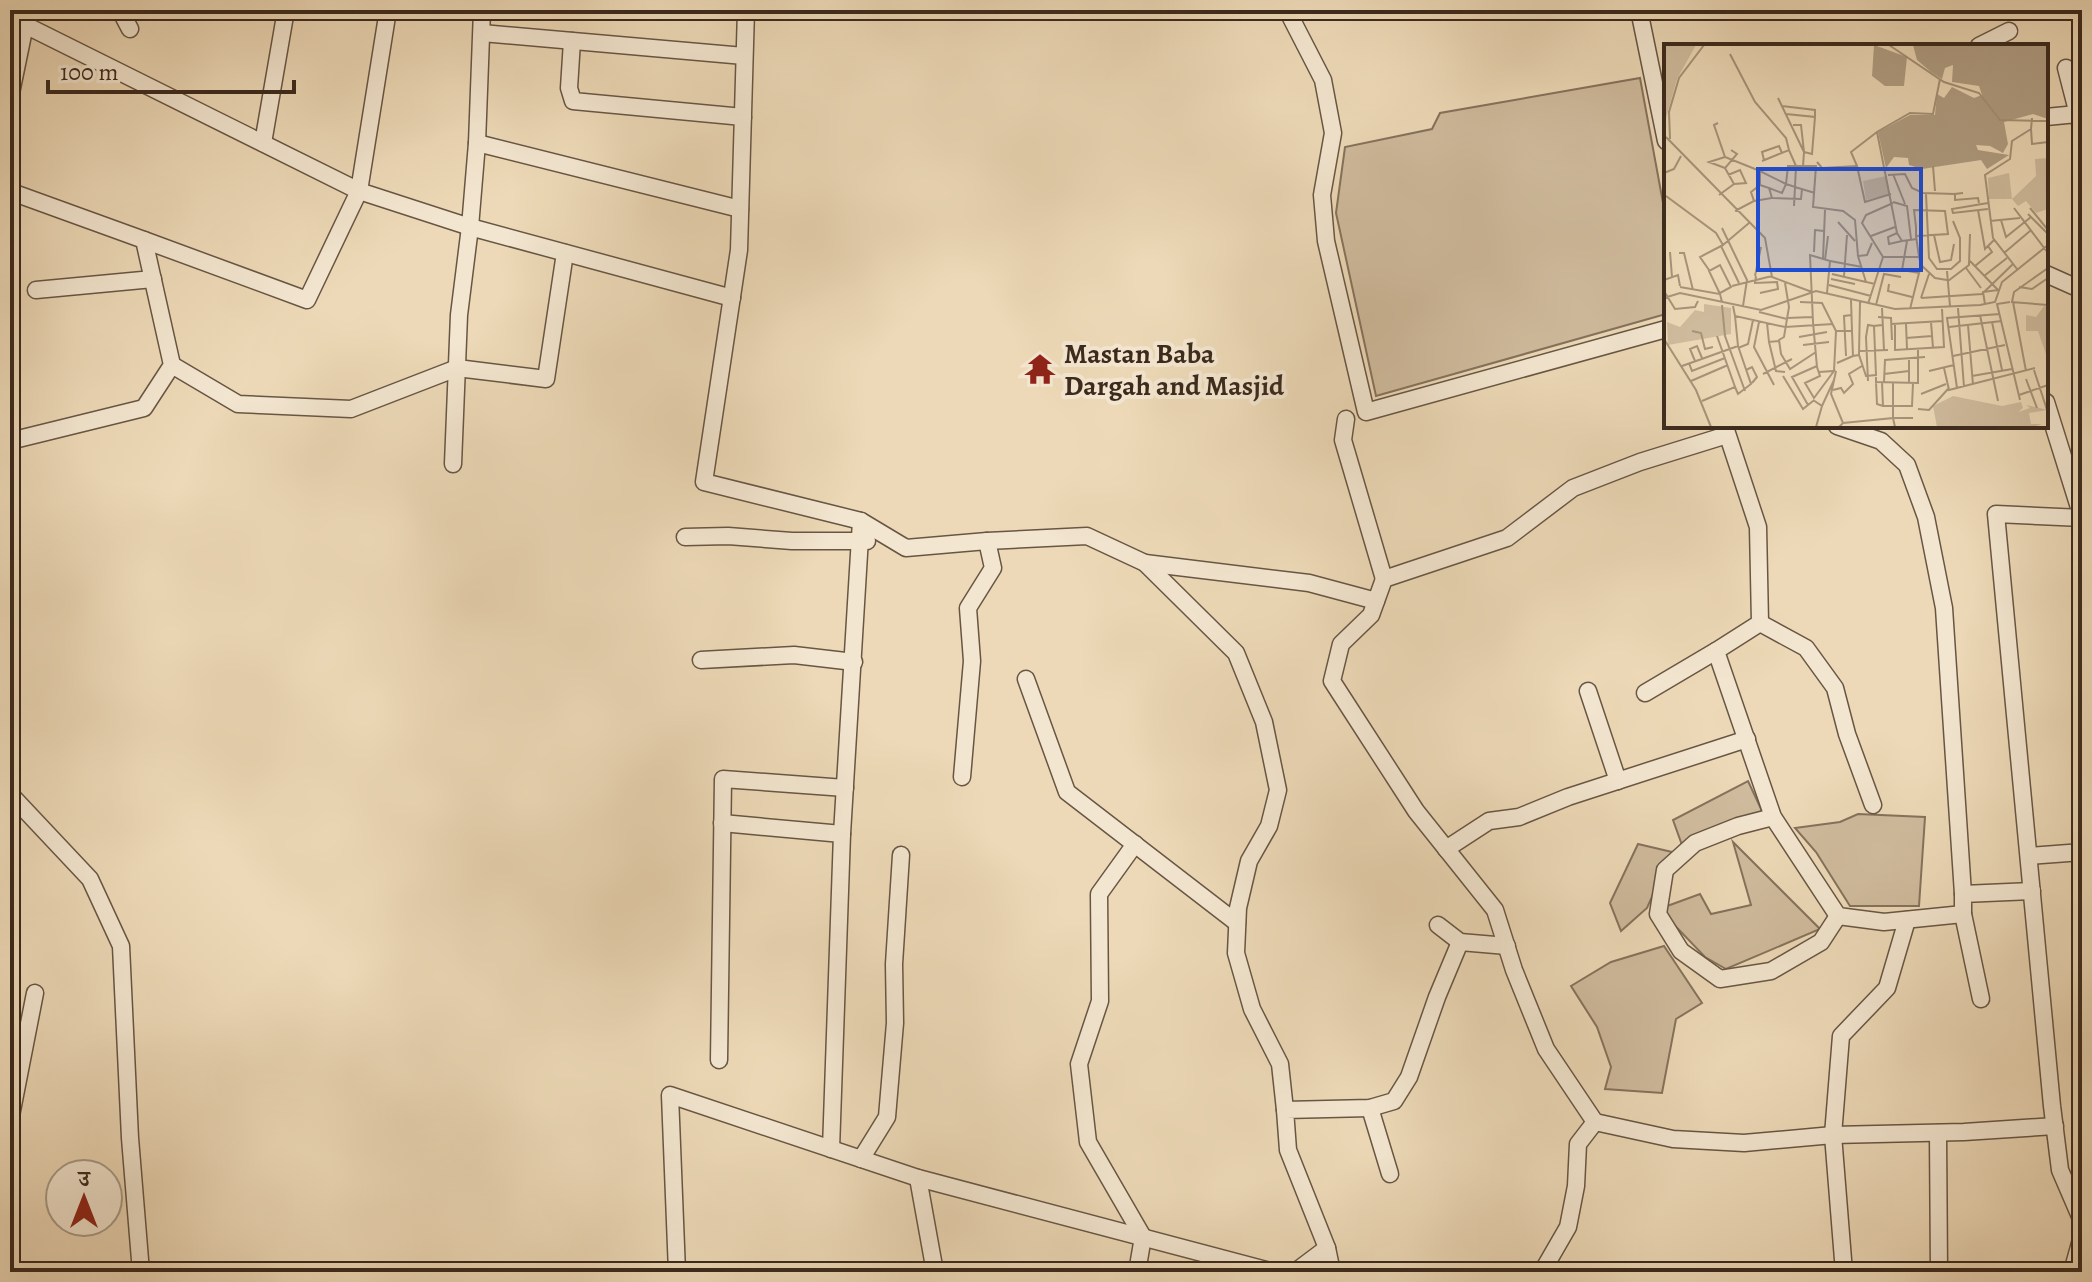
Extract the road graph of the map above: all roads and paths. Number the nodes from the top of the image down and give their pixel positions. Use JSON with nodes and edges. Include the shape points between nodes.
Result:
{"nodes":[{"id":1,"x":120,"y":10,"type":"edge"},
{"id":2,"x":286,"y":10,"type":"edge"},
{"id":3,"x":388,"y":10,"type":"edge"},
{"id":4,"x":482,"y":10,"type":"edge"},
{"id":5,"x":746,"y":10,"type":"edge"},
{"id":6,"x":1287,"y":10,"type":"edge"},
{"id":7,"x":1639,"y":10,"type":"edge"},
{"id":8,"x":18,"y":21,"type":"edge"},
{"id":9,"x":130,"y":29,"type":"dead end"},
{"id":10,"x":2009,"y":31,"type":"dead end"},
{"id":11,"x":482,"y":33,"type":"junction"},
{"id":12,"x":572,"y":41,"type":"junction"},
{"id":13,"x":1983,"y":44,"type":"edge"},
{"id":14,"x":744,"y":56,"type":"junction"},
{"id":15,"x":1658,"y":66,"type":"edge"},
{"id":16,"x":2066,"y":68,"type":"dead end"},
{"id":17,"x":10,"y":98,"type":"edge"},
{"id":18,"x":743,"y":117,"type":"junction"},
{"id":19,"x":2048,"y":117,"type":"edge"},
{"id":20,"x":1664,"y":122,"type":"edge"},
{"id":21,"x":2080,"y":122,"type":"edge"},
{"id":22,"x":263,"y":143,"type":"junction"},
{"id":23,"x":477,"y":143,"type":"junction"},
{"id":24,"x":12,"y":190,"type":"edge"},
{"id":25,"x":359,"y":191,"type":"junction"},
{"id":26,"x":740,"y":209,"type":"junction"},
{"id":27,"x":470,"y":227,"type":"junction"},
{"id":28,"x":144,"y":240,"type":"junction"},
{"id":29,"x":565,"y":253,"type":"junction"},
{"id":30,"x":2048,"y":275,"type":"edge"},
{"id":31,"x":153,"y":279,"type":"junction"},
{"id":32,"x":36,"y":290,"type":"dead end"},
{"id":33,"x":2082,"y":290,"type":"edge"},
{"id":34,"x":732,"y":298,"type":"junction"},
{"id":35,"x":1664,"y":330,"type":"edge"},
{"id":36,"x":172,"y":365,"type":"junction"},
{"id":37,"x":457,"y":368,"type":"junction"},
{"id":38,"x":2048,"y":408,"type":"edge"},
{"id":39,"x":1346,"y":419,"type":"dead end"},
{"id":40,"x":1848,"y":428,"type":"edge"},
{"id":41,"x":1726,"y":430,"type":"edge"},
{"id":42,"x":1879,"y":434,"type":"edge"},
{"id":43,"x":10,"y":441,"type":"edge"},
{"id":44,"x":453,"y":464,"type":"dead end"},
{"id":45,"x":2082,"y":517,"type":"edge"},
{"id":46,"x":861,"y":521,"type":"junction"},
{"id":47,"x":887,"y":536,"type":"junction"},
{"id":48,"x":685,"y":537,"type":"dead end"},
{"id":49,"x":987,"y":541,"type":"junction"},
{"id":50,"x":860,"y":543,"type":"junction"},
{"id":51,"x":1145,"y":563,"type":"junction"},
{"id":52,"x":1384,"y":579,"type":"junction"},
{"id":53,"x":1376,"y":601,"type":"junction"},
{"id":54,"x":1760,"y":623,"type":"junction"},
{"id":55,"x":1716,"y":651,"type":"junction"},
{"id":56,"x":701,"y":660,"type":"dead end"},
{"id":57,"x":854,"y":662,"type":"junction"},
{"id":58,"x":1026,"y":679,"type":"dead end"},
{"id":59,"x":1588,"y":691,"type":"dead end"},
{"id":60,"x":1645,"y":693,"type":"dead end"},
{"id":61,"x":1747,"y":739,"type":"junction"},
{"id":62,"x":962,"y":777,"type":"dead end"},
{"id":63,"x":1618,"y":781,"type":"junction"},
{"id":64,"x":845,"y":788,"type":"junction"},
{"id":65,"x":10,"y":794,"type":"edge"},
{"id":66,"x":1873,"y":805,"type":"dead end"},
{"id":67,"x":1773,"y":817,"type":"junction"},
{"id":68,"x":722,"y":823,"type":"junction"},
{"id":69,"x":842,"y":834,"type":"junction"},
{"id":70,"x":1135,"y":844,"type":"junction"},
{"id":71,"x":1446,"y":849,"type":"junction"},
{"id":72,"x":2082,"y":852,"type":"edge"},
{"id":73,"x":901,"y":855,"type":"dead end"},
{"id":74,"x":2029,"y":856,"type":"junction"},
{"id":75,"x":2032,"y":891,"type":"junction"},
{"id":76,"x":1963,"y":894,"type":"junction"},
{"id":77,"x":1963,"y":914,"type":"junction"},
{"id":78,"x":1838,"y":916,"type":"junction"},
{"id":79,"x":1907,"y":920,"type":"junction"},
{"id":80,"x":1237,"y":923,"type":"junction"},
{"id":81,"x":1438,"y":925,"type":"dead end"},
{"id":82,"x":1460,"y":942,"type":"junction"},
{"id":83,"x":1507,"y":946,"type":"junction"},
{"id":84,"x":35,"y":993,"type":"dead end"},
{"id":85,"x":1981,"y":999,"type":"dead end"},
{"id":86,"x":719,"y":1060,"type":"dead end"},
{"id":87,"x":1370,"y":1108,"type":"junction"},
{"id":88,"x":1285,"y":1110,"type":"junction"},
{"id":89,"x":10,"y":1121,"type":"edge"},
{"id":90,"x":1595,"y":1122,"type":"junction"},
{"id":91,"x":2055,"y":1126,"type":"junction"},
{"id":92,"x":1938,"y":1133,"type":"junction"},
{"id":93,"x":1833,"y":1135,"type":"junction"},
{"id":94,"x":831,"y":1149,"type":"junction"},
{"id":95,"x":861,"y":1159,"type":"junction"},
{"id":96,"x":1390,"y":1174,"type":"dead end"},
{"id":97,"x":918,"y":1178,"type":"junction"},
{"id":98,"x":2082,"y":1221,"type":"edge"},
{"id":99,"x":2082,"y":1236,"type":"edge"},
{"id":100,"x":1143,"y":1237,"type":"junction"},
{"id":101,"x":1327,"y":1248,"type":"junction"},
{"id":102,"x":141,"y":1272,"type":"edge"},
{"id":103,"x":677,"y":1272,"type":"edge"},
{"id":104,"x":935,"y":1272,"type":"edge"},
{"id":105,"x":1137,"y":1272,"type":"edge"},
{"id":106,"x":1274,"y":1272,"type":"edge"},
{"id":107,"x":1295,"y":1272,"type":"edge"},
{"id":108,"x":1332,"y":1272,"type":"edge"},
{"id":109,"x":1542,"y":1272,"type":"edge"},
{"id":110,"x":1844,"y":1272,"type":"edge"},
{"id":111,"x":1939,"y":1272,"type":"edge"},
{"id":112,"x":2072,"y":1272,"type":"edge"}],
"edges":[{"from":1,"to":9,"type":"street"},
{"from":2,"to":22,"type":"street"},
{"from":3,"to":25,"type":"street"},
{"from":4,"to":11,"type":"street"},
{"from":5,"to":14,"type":"street"},
{"from":6,"to":35,"type":"street","via":[[1323,80],[1333,133],[1322,195],[1326,241],[1366,412]]},
{"from":7,"to":15,"type":"street"},
{"from":8,"to":17,"type":"street"},
{"from":8,"to":22,"type":"street"},
{"from":10,"to":13,"type":"street"},
{"from":11,"to":12,"type":"street"},
{"from":11,"to":23,"type":"street"},
{"from":12,"to":14,"type":"street"},
{"from":12,"to":18,"type":"street","via":[[573,101]]},
{"from":14,"to":18,"type":"street"},
{"from":15,"to":20,"type":"street"},
{"from":16,"to":21,"type":"street"},
{"from":18,"to":26,"type":"street"},
{"from":19,"to":21,"type":"street"},
{"from":22,"to":25,"type":"street"},
{"from":23,"to":26,"type":"street"},
{"from":23,"to":27,"type":"street"},
{"from":24,"to":28,"type":"street"},
{"from":25,"to":27,"type":"street"},
{"from":25,"to":28,"type":"street","via":[[307,300]]},
{"from":26,"to":34,"type":"street"},
{"from":27,"to":29,"type":"street"},
{"from":27,"to":37,"type":"street"},
{"from":28,"to":31,"type":"street"},
{"from":29,"to":34,"type":"street"},
{"from":29,"to":37,"type":"street","via":[[546,379]]},
{"from":30,"to":33,"type":"street"},
{"from":31,"to":32,"type":"street"},
{"from":31,"to":36,"type":"street"},
{"from":34,"to":46,"type":"street","via":[[704,482]]},
{"from":36,"to":37,"type":"street","via":[[238,404],[351,409]]},
{"from":36,"to":43,"type":"street","via":[[144,408]]},
{"from":37,"to":44,"type":"street"},
{"from":38,"to":45,"type":"street"},
{"from":39,"to":52,"type":"street","via":[[1343,440]]},
{"from":40,"to":42,"type":"street"},
{"from":41,"to":52,"type":"street","via":[[1573,488],[1507,538]]},
{"from":41,"to":54,"type":"street","via":[[1758,527]]},
{"from":42,"to":76,"type":"street","via":[[1907,465],[1926,517],[1944,608]]},
{"from":45,"to":74,"type":"street","via":[[1996,514]]},
{"from":46,"to":47,"type":"street"},
{"from":46,"to":50,"type":"street"},
{"from":47,"to":49,"type":"street","via":[[906,548]]},
{"from":47,"to":50,"type":"street"},
{"from":48,"to":50,"type":"street"},
{"from":49,"to":51,"type":"street","via":[[1087,536]]},
{"from":49,"to":62,"type":"street","via":[[993,568],[968,608],[972,661]]},
{"from":50,"to":57,"type":"street"},
{"from":51,"to":53,"type":"street","via":[[1309,583]]},
{"from":51,"to":80,"type":"street","via":[[1236,653],[1264,722],[1278,790],[1269,826],[1249,861]]},
{"from":52,"to":53,"type":"street"},
{"from":53,"to":71,"type":"street","via":[[1371,615],[1341,644],[1332,681]]},
{"from":54,"to":55,"type":"street"},
{"from":54,"to":66,"type":"street","via":[[1806,648],[1835,688]]},
{"from":55,"to":60,"type":"street"},
{"from":55,"to":61,"type":"street"},
{"from":56,"to":57,"type":"street","via":[[794,655]]},
{"from":57,"to":64,"type":"street"},
{"from":58,"to":70,"type":"street","via":[[1067,792]]},
{"from":59,"to":63,"type":"street"},
{"from":61,"to":63,"type":"street"},
{"from":61,"to":67,"type":"street"},
{"from":63,"to":71,"type":"street","via":[[1519,817],[1489,821]]},
{"from":64,"to":68,"type":"street","via":[[723,779]]},
{"from":64,"to":69,"type":"street"},
{"from":65,"to":102,"type":"street","via":[[90,879],[121,946]]},
{"from":67,"to":78,"type":"street"},
{"from":67,"to":78,"type":"street","via":[[1695,843],[1665,870],[1658,914],[1681,951],[1720,979],[1771,971],[1821,942]]},
{"from":68,"to":69,"type":"street"},
{"from":68,"to":86,"type":"street"},
{"from":69,"to":94,"type":"street"},
{"from":70,"to":80,"type":"street"},
{"from":70,"to":100,"type":"street","via":[[1099,894],[1100,1001],[1079,1064],[1088,1142]]},
{"from":71,"to":83,"type":"street","via":[[1495,910]]},
{"from":72,"to":74,"type":"street"},
{"from":73,"to":95,"type":"street","via":[[887,1117]]},
{"from":74,"to":75,"type":"street"},
{"from":75,"to":76,"type":"street"},
{"from":75,"to":91,"type":"street"},
{"from":76,"to":77,"type":"street"},
{"from":77,"to":79,"type":"street"},
{"from":77,"to":85,"type":"street"},
{"from":78,"to":79,"type":"street"},
{"from":79,"to":93,"type":"street","via":[[1887,988],[1841,1036]]},
{"from":80,"to":88,"type":"street","via":[[1236,953],[1252,1009],[1280,1064]]},
{"from":81,"to":82,"type":"street"},
{"from":82,"to":83,"type":"street"},
{"from":82,"to":87,"type":"street","via":[[1409,1077],[1394,1101]]},
{"from":83,"to":90,"type":"street","via":[[1546,1049]]},
{"from":84,"to":89,"type":"street"},
{"from":87,"to":88,"type":"street"},
{"from":87,"to":96,"type":"street"},
{"from":88,"to":101,"type":"street","via":[[1288,1150]]},
{"from":90,"to":93,"type":"street","via":[[1673,1139],[1744,1143]]},
{"from":90,"to":109,"type":"street","via":[[1578,1144],[1568,1227]]},
{"from":91,"to":92,"type":"street"},
{"from":91,"to":98,"type":"street","via":[[2060,1170]]},
{"from":92,"to":93,"type":"street"},
{"from":92,"to":111,"type":"street"},
{"from":93,"to":110,"type":"street"},
{"from":94,"to":95,"type":"street"},
{"from":94,"to":103,"type":"street","via":[[670,1095]]},
{"from":95,"to":97,"type":"street"},
{"from":97,"to":100,"type":"street"},
{"from":97,"to":104,"type":"street"},
{"from":99,"to":112,"type":"street"},
{"from":100,"to":105,"type":"street"},
{"from":100,"to":106,"type":"street"},
{"from":101,"to":107,"type":"street"},
{"from":101,"to":108,"type":"street"}]}
